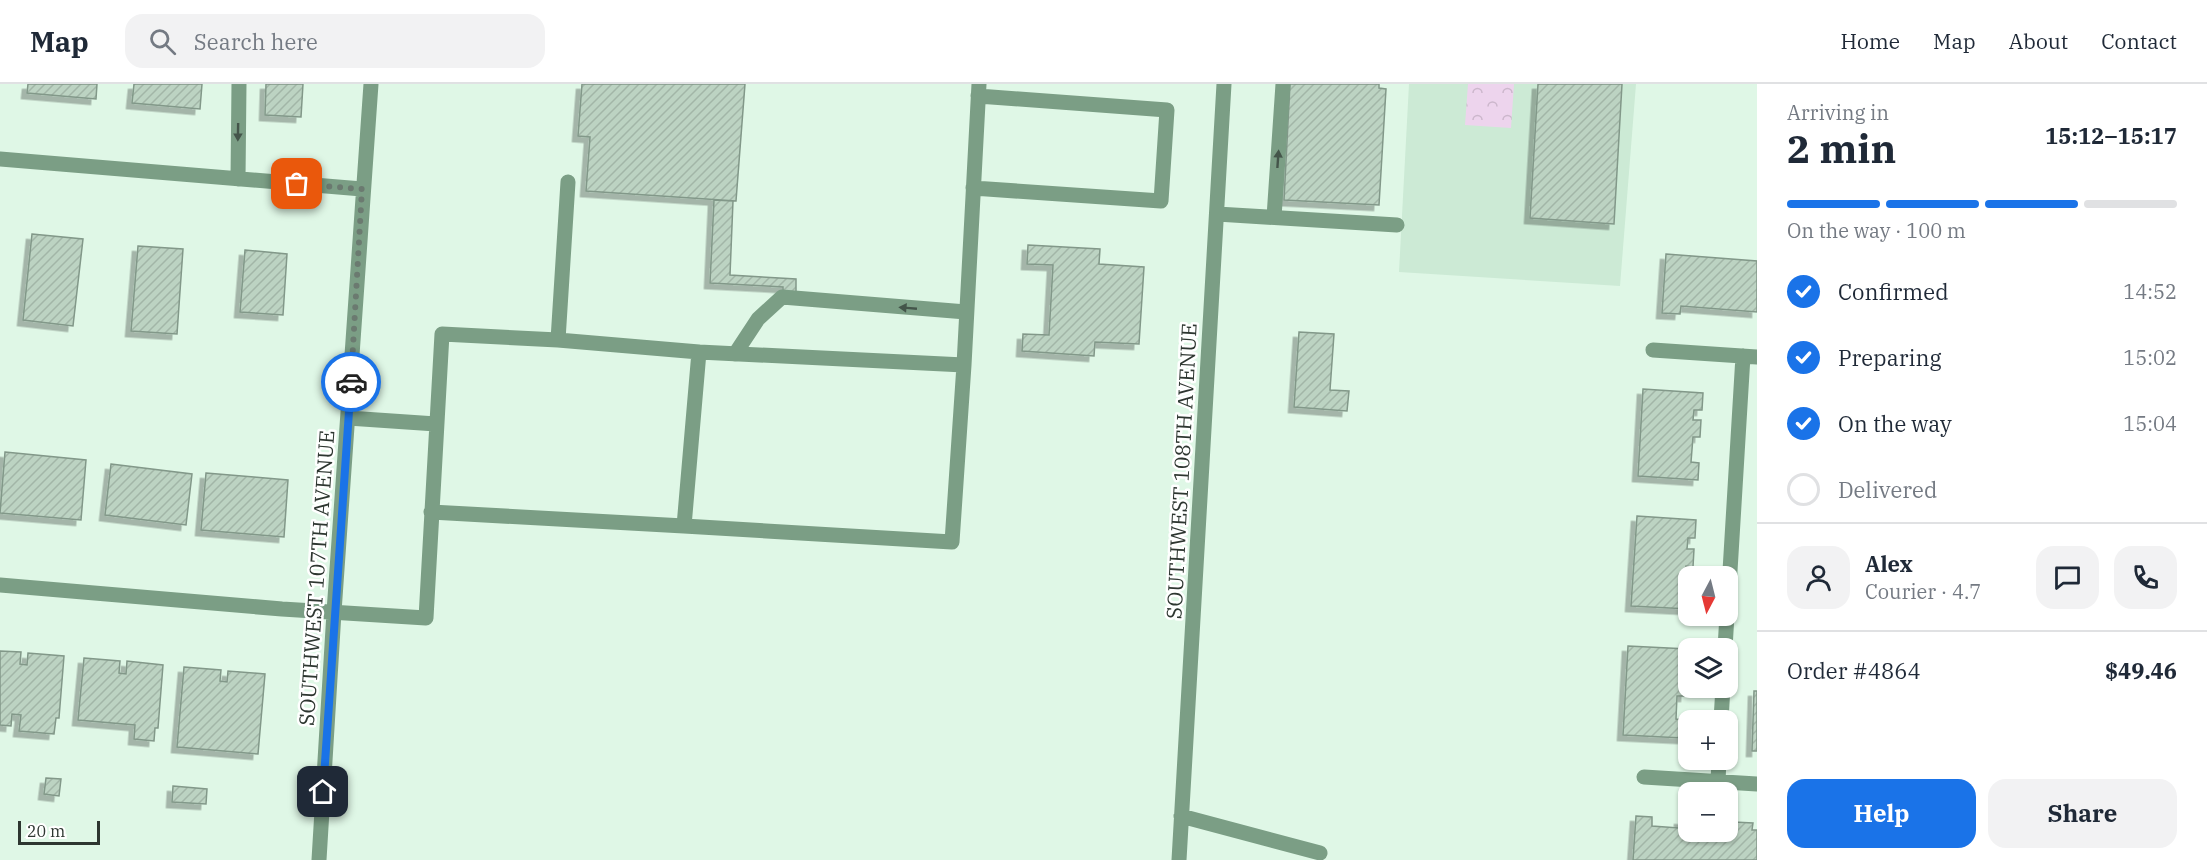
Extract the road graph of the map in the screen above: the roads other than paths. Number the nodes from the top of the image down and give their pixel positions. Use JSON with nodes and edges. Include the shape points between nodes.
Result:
{"nodes":[{"id":1,"x":239,"y":84,"type":"edge"},
{"id":2,"x":371,"y":84,"type":"edge"},
{"id":3,"x":1224,"y":84,"type":"edge"},
{"id":4,"x":1283,"y":84,"type":"edge"},
{"id":5,"x":979,"y":90,"type":"edge"},
{"id":6,"x":0,"y":159,"type":"edge"},
{"id":7,"x":238,"y":179,"type":"junction"},
{"id":8,"x":568,"y":182,"type":"dead end"},
{"id":9,"x":973,"y":188,"type":"junction"},
{"id":10,"x":362,"y":189,"type":"junction"},
{"id":11,"x":1217,"y":214,"type":"junction"},
{"id":12,"x":1274,"y":217,"type":"junction"},
{"id":13,"x":1397,"y":225,"type":"dead end"},
{"id":14,"x":966,"y":312,"type":"junction"},
{"id":15,"x":558,"y":340,"type":"junction"},
{"id":16,"x":1653,"y":350,"type":"dead end"},
{"id":17,"x":699,"y":352,"type":"junction"},
{"id":18,"x":735,"y":354,"type":"junction"},
{"id":19,"x":1750,"y":356,"type":"edge"},
{"id":20,"x":964,"y":365,"type":"junction"},
{"id":21,"x":348,"y":418,"type":"junction"},
{"id":22,"x":436,"y":424,"type":"junction"},
{"id":23,"x":431,"y":512,"type":"junction"},
{"id":24,"x":684,"y":526,"type":"junction"},
{"id":25,"x":1731,"y":566,"type":"edge"},
{"id":26,"x":0,"y":585,"type":"edge"},
{"id":27,"x":334,"y":612,"type":"junction"},
{"id":28,"x":1719,"y":770,"type":"edge"},
{"id":29,"x":1644,"y":777,"type":"dead end"},
{"id":30,"x":1718,"y":782,"type":"joint"},
{"id":31,"x":1738,"y":783,"type":"edge"},
{"id":32,"x":1757,"y":784,"type":"edge"},
{"id":33,"x":1181,"y":816,"type":"junction"},
{"id":34,"x":1320,"y":853,"type":"dead end"},
{"id":35,"x":319,"y":860,"type":"edge"},
{"id":36,"x":1179,"y":860,"type":"edge"}],
"edges":[{"from":1,"to":7,"type":"street","one_way":true},
{"from":2,"to":10,"type":"street","name":"SOUTHWEST 107TH AVENUE"},
{"from":3,"to":11,"type":"street","name":"SOUTHWEST 108TH AVENUE"},
{"from":12,"to":4,"type":"street","one_way":true},
{"from":5,"to":9,"type":"street"},
{"from":5,"to":9,"type":"street","via":[[1167,110],[1161,201]]},
{"from":6,"to":7,"type":"street"},
{"from":7,"to":10,"type":"street"},
{"from":8,"to":15,"type":"street"},
{"from":9,"to":14,"type":"street"},
{"from":10,"to":21,"type":"street","name":"SOUTHWEST 107TH AVENUE"},
{"from":11,"to":12,"type":"street"},
{"from":11,"to":33,"type":"street","name":"SOUTHWEST 108TH AVENUE"},
{"from":12,"to":13,"type":"street"},
{"from":14,"to":18,"type":"street","one_way":true,"via":[[782,297],[758,319]]},
{"from":14,"to":20,"type":"street"},
{"from":15,"to":17,"type":"street"},
{"from":15,"to":22,"type":"street","via":[[442,334]]},
{"from":16,"to":19,"type":"street"},
{"from":17,"to":18,"type":"street"},
{"from":17,"to":24,"type":"street"},
{"from":18,"to":20,"type":"street"},
{"from":19,"to":25,"type":"street"},
{"from":20,"to":24,"type":"street","via":[[952,542]]},
{"from":21,"to":22,"type":"street"},
{"from":21,"to":27,"type":"street","name":"SOUTHWEST 107TH AVENUE"},
{"from":22,"to":23,"type":"street"},
{"from":23,"to":24,"type":"street"},
{"from":23,"to":27,"type":"street","via":[[426,618]]},
{"from":26,"to":27,"type":"street"},
{"from":27,"to":35,"type":"street","name":"SOUTHWEST 107TH AVENUE"},
{"from":28,"to":30,"type":"street"},
{"from":29,"to":30,"type":"street"},
{"from":31,"to":32,"type":"street"},
{"from":33,"to":34,"type":"street"},
{"from":33,"to":36,"type":"street","name":"SOUTHWEST 108TH AVENUE"}]}
